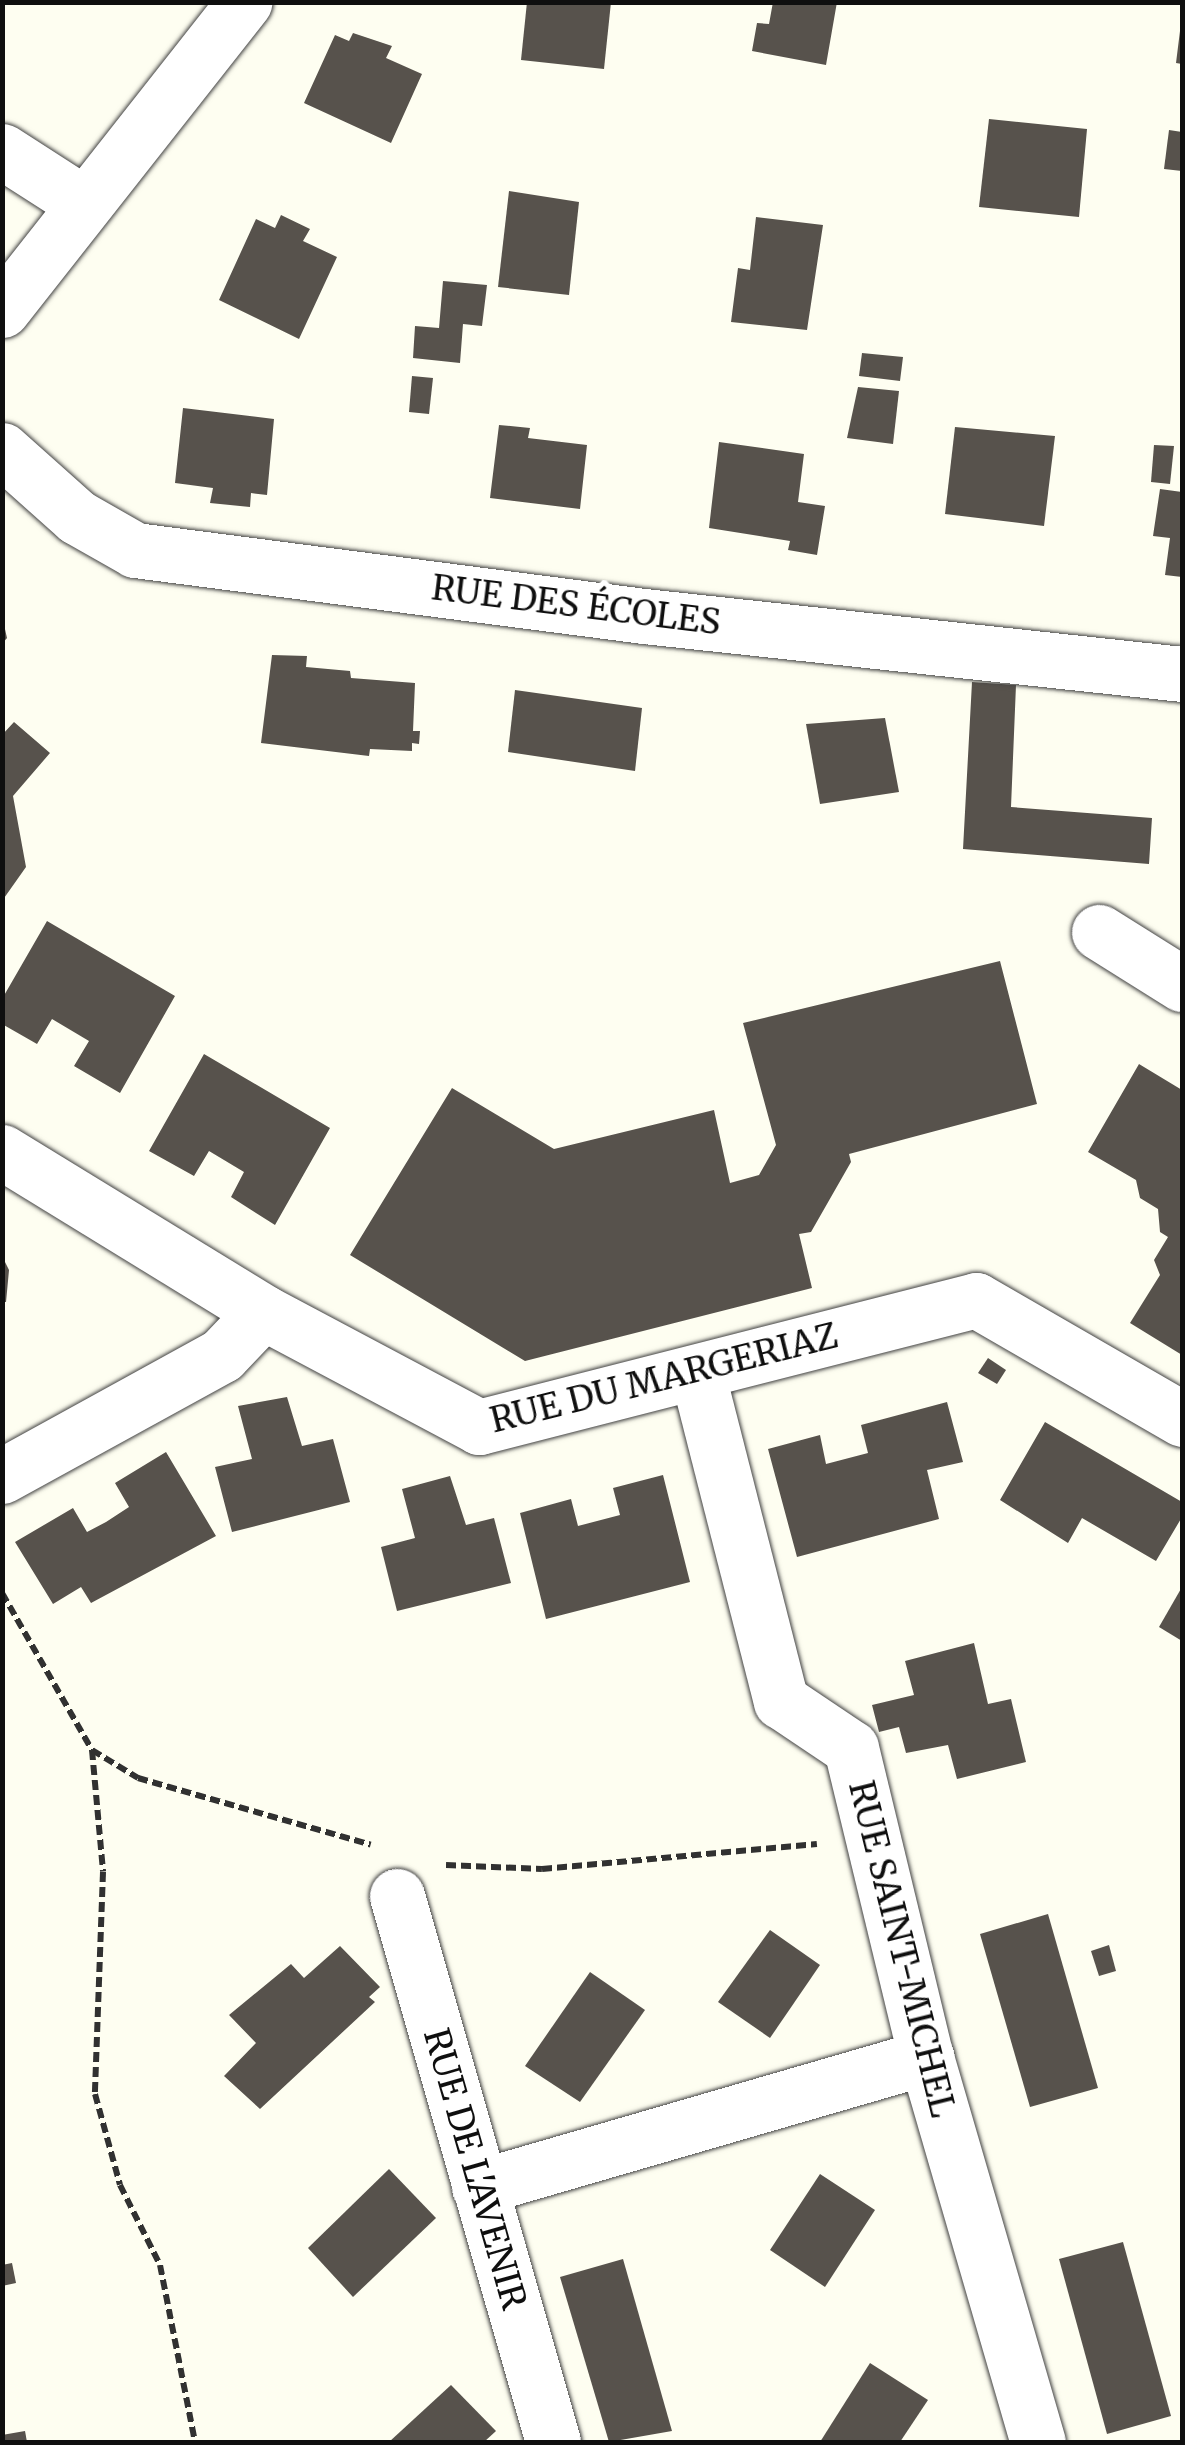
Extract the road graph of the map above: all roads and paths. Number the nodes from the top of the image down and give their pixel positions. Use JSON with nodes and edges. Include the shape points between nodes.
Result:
{"nodes":[{"id":1,"x":244,"y":2,"type":"edge"},
{"id":2,"x":2,"y":151,"type":"edge"},
{"id":3,"x":83,"y":203,"type":"junction"},
{"id":4,"x":2,"y":310,"type":"edge"},
{"id":5,"x":2,"y":450,"type":"edge"},
{"id":6,"x":1182,"y":674,"type":"edge"},
{"id":7,"x":1098,"y":932,"type":"dead end"},
{"id":8,"x":1182,"y":984,"type":"edge"},
{"id":9,"x":2,"y":1152,"type":"edge"},
{"id":10,"x":263,"y":1312,"type":"junction"},
{"id":11,"x":696,"y":1372,"type":"junction"},
{"id":12,"x":1182,"y":1419,"type":"edge"},
{"id":13,"x":2,"y":1476,"type":"edge"},
{"id":14,"x":2,"y":1593,"type":"edge"},
{"id":15,"x":92,"y":1750,"type":"junction"},
{"id":16,"x":872,"y":1838,"type":"junction"},
{"id":17,"x":403,"y":1868,"type":"junction"},
{"id":18,"x":926,"y":2057,"type":"junction"},
{"id":19,"x":479,"y":2187,"type":"junction"},
{"id":20,"x":195,"y":2442,"type":"edge"},
{"id":21,"x":553,"y":2442,"type":"edge"},
{"id":22,"x":1038,"y":2442,"type":"edge"}],
"edges":[{"from":1,"to":3,"type":"street"},
{"from":2,"to":3,"type":"street"},
{"from":3,"to":4,"type":"street"},
{"from":5,"to":6,"type":"street","name":"RUE DES ÉCOLES","via":[[77,518],[136,550],[644,616]]},
{"from":7,"to":8,"type":"street"},
{"from":9,"to":10,"type":"street","name":"RUE DU MARGERIAZ"},
{"from":10,"to":11,"type":"street","name":"RUE DU MARGERIAZ","via":[[478,1427]]},
{"from":10,"to":13,"type":"street","via":[[222,1355]]},
{"from":11,"to":12,"type":"street","name":"RUE DU MARGERIAZ","via":[[976,1300]]},
{"from":11,"to":16,"type":"street","name":"RUE SAINT-MICHEL","via":[[781,1701],[851,1748]]},
{"from":14,"to":15,"type":"path"},
{"from":15,"to":17,"type":"path","via":[[138,1778]]},
{"from":15,"to":20,"type":"path","via":[[103,1872],[95,2094],[120,2184],[160,2266]]},
{"from":16,"to":17,"type":"path","via":[[542,1869]]},
{"from":16,"to":18,"type":"street","name":"RUE SAINT-MICHEL"},
{"from":17,"to":19,"type":"street","name":"RUE DE L'AVENIR"},
{"from":18,"to":19,"type":"street"},
{"from":18,"to":22,"type":"street","name":"RUE SAINT-MICHEL"},
{"from":19,"to":21,"type":"street","name":"RUE DE L'AVENIR"}]}
